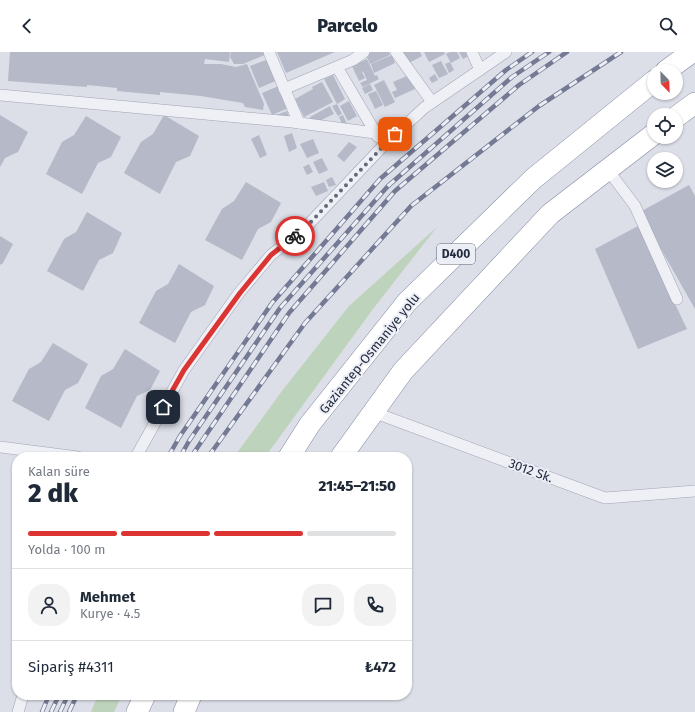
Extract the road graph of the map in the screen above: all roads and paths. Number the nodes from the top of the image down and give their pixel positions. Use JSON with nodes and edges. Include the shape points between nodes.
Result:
{"nodes":[{"id":1,"x":269,"y":52,"type":"edge"},
{"id":2,"x":364,"y":52,"type":"edge"},
{"id":3,"x":396,"y":52,"type":"edge"},
{"id":4,"x":472,"y":52,"type":"edge"},
{"id":5,"x":506,"y":52,"type":"edge"},
{"id":6,"x":692,"y":52,"type":"edge"},
{"id":7,"x":351,"y":56,"type":"edge"},
{"id":8,"x":676,"y":64,"type":"edge"},
{"id":9,"x":337,"y":67,"type":"junction"},
{"id":10,"x":480,"y":70,"type":"junction"},
{"id":11,"x":647,"y":87,"type":"edge"},
{"id":12,"x":284,"y":89,"type":"junction"},
{"id":13,"x":0,"y":95,"type":"edge"},
{"id":14,"x":432,"y":102,"type":"junction"},
{"id":15,"x":695,"y":103,"type":"edge"},
{"id":16,"x":683,"y":112,"type":"edge"},
{"id":17,"x":299,"y":123,"type":"junction"},
{"id":18,"x":375,"y":133,"type":"junction"},
{"id":19,"x":647,"y":139,"type":"edge"},
{"id":20,"x":384,"y":145,"type":"junction"},
{"id":21,"x":608,"y":170,"type":"junction"},
{"id":22,"x":677,"y":299,"type":"dead end"},
{"id":23,"x":373,"y":412,"type":"junction"},
{"id":24,"x":0,"y":447,"type":"edge"},
{"id":25,"x":39,"y":452,"type":"edge"},
{"id":26,"x":139,"y":452,"type":"edge"},
{"id":27,"x":292,"y":452,"type":"edge"},
{"id":28,"x":345,"y":452,"type":"edge"},
{"id":29,"x":695,"y":491,"type":"edge"},
{"id":30,"x":22,"y":700,"type":"edge"},
{"id":31,"x":143,"y":700,"type":"edge"},
{"id":32,"x":189,"y":700,"type":"edge"},
{"id":33,"x":18,"y":712,"type":"edge"},
{"id":34,"x":137,"y":712,"type":"edge"},
{"id":35,"x":184,"y":712,"type":"edge"}],
"edges":[{"from":1,"to":12,"type":"street"},
{"from":2,"to":7,"type":"street"},
{"from":3,"to":14,"type":"street"},
{"from":4,"to":10,"type":"street"},
{"from":5,"to":10,"type":"street"},
{"from":6,"to":8,"type":"highway"},
{"from":7,"to":9,"type":"street"},
{"from":9,"to":12,"type":"street"},
{"from":9,"to":18,"type":"street"},
{"from":10,"to":14,"type":"street"},
{"from":11,"to":27,"type":"highway","name":"Gaziantep-Osmaniye yolu","number":"D400","via":[[533,179],[407,302],[310,424]]},
{"from":12,"to":17,"type":"street"},
{"from":13,"to":17,"type":"street"},
{"from":14,"to":20,"type":"street"},
{"from":15,"to":16,"type":"highway"},
{"from":17,"to":18,"type":"street"},
{"from":18,"to":20,"type":"street"},
{"from":19,"to":21,"type":"highway"},
{"from":20,"to":26,"type":"street","via":[[306,227],[271,255],[240,293],[184,370]]},
{"from":21,"to":22,"type":"street","via":[[635,206]]},
{"from":21,"to":23,"type":"highway","via":[[550,214],[403,371]]},
{"from":23,"to":28,"type":"highway"},
{"from":23,"to":29,"type":"street","name":"3012 Sk.","via":[[606,498]]},
{"from":24,"to":25,"type":"street"},
{"from":30,"to":33,"type":"street"},
{"from":31,"to":34,"type":"highway"},
{"from":32,"to":35,"type":"highway"}]}
